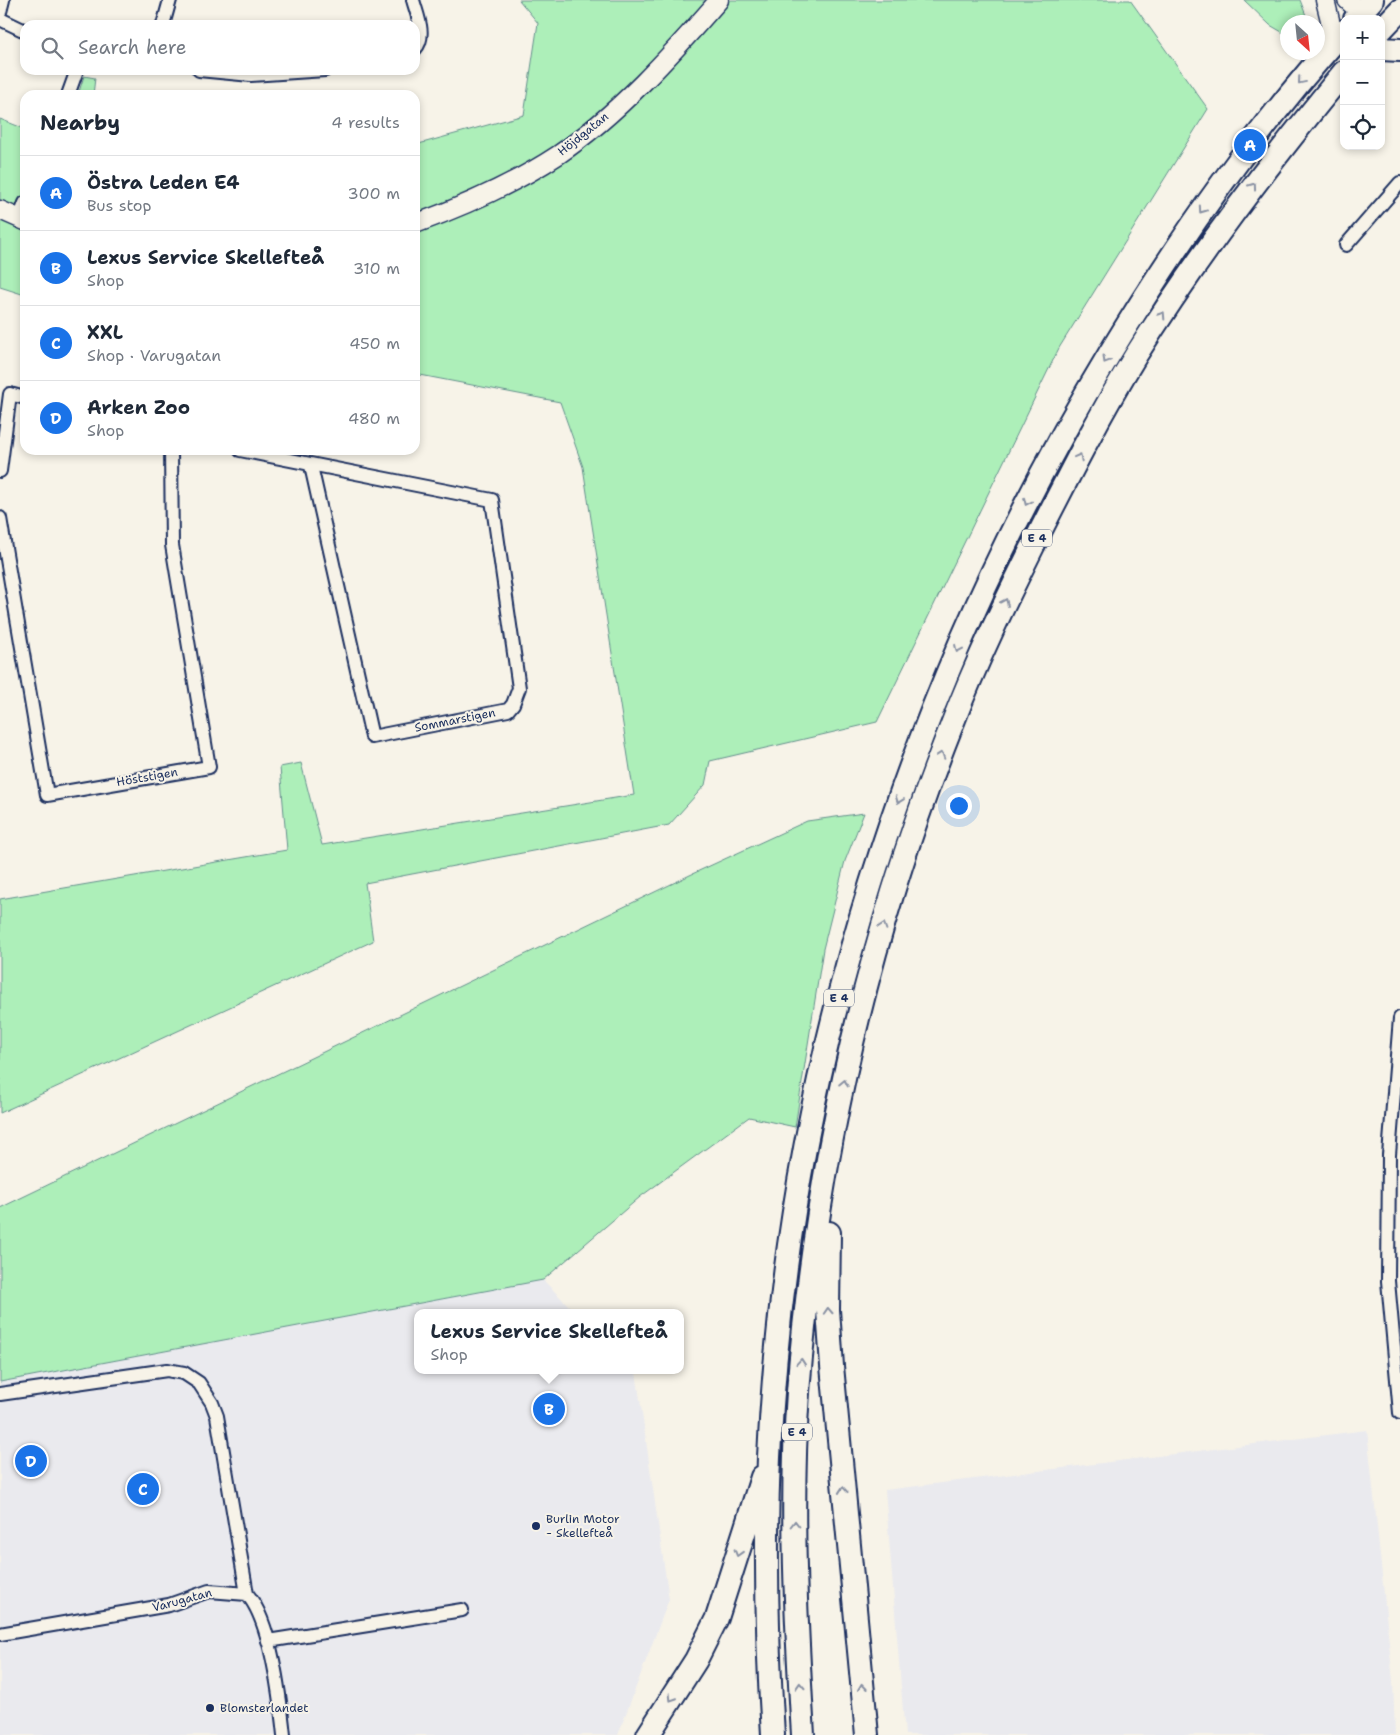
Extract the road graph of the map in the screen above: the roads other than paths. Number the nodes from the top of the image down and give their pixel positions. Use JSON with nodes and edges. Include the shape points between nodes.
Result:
{"nodes":[{"id":1,"x":3,"y":0,"type":"edge"},
{"id":2,"x":170,"y":0,"type":"edge"},
{"id":3,"x":413,"y":0,"type":"edge"},
{"id":4,"x":719,"y":0,"type":"edge"},
{"id":5,"x":1325,"y":0,"type":"edge"},
{"id":6,"x":1363,"y":8,"type":"edge"},
{"id":7,"x":0,"y":12,"type":"edge"},
{"id":8,"x":0,"y":19,"type":"edge"},
{"id":9,"x":164,"y":20,"type":"edge"},
{"id":10,"x":418,"y":20,"type":"edge"},
{"id":11,"x":1390,"y":23,"type":"edge"},
{"id":12,"x":420,"y":28,"type":"edge"},
{"id":13,"x":20,"y":29,"type":"edge"},
{"id":14,"x":1337,"y":39,"type":"edge"},
{"id":15,"x":420,"y":44,"type":"edge"},
{"id":16,"x":1400,"y":46,"type":"edge"},
{"id":17,"x":1385,"y":50,"type":"edge"},
{"id":18,"x":1400,"y":50,"type":"edge"},
{"id":19,"x":76,"y":75,"type":"edge"},
{"id":20,"x":1340,"y":77,"type":"edge"},
{"id":21,"x":70,"y":90,"type":"edge"},
{"id":22,"x":1400,"y":182,"type":"edge"},
{"id":23,"x":0,"y":210,"type":"edge"},
{"id":24,"x":20,"y":213,"type":"edge"},
{"id":25,"x":420,"y":222,"type":"edge"},
{"id":26,"x":1346,"y":245,"type":"dead end"},
{"id":27,"x":20,"y":397,"type":"edge"},
{"id":28,"x":171,"y":455,"type":"edge"},
{"id":29,"x":266,"y":455,"type":"edge"},
{"id":30,"x":311,"y":466,"type":"junction"},
{"id":31,"x":0,"y":471,"type":"edge"},
{"id":32,"x":0,"y":518,"type":"edge"},
{"id":33,"x":1400,"y":1018,"type":"edge"},
{"id":34,"x":833,"y":1131,"type":"junction"},
{"id":35,"x":0,"y":1394,"type":"edge"},
{"id":36,"x":1400,"y":1413,"type":"edge"},
{"id":37,"x":769,"y":1456,"type":"junction"},
{"id":38,"x":247,"y":1594,"type":"junction"},
{"id":39,"x":462,"y":1610,"type":"dead end"},
{"id":40,"x":0,"y":1634,"type":"edge"},
{"id":41,"x":268,"y":1641,"type":"junction"},
{"id":42,"x":284,"y":1735,"type":"edge"},
{"id":43,"x":648,"y":1735,"type":"edge"},
{"id":44,"x":773,"y":1735,"type":"edge"},
{"id":45,"x":803,"y":1735,"type":"edge"},
{"id":46,"x":867,"y":1735,"type":"edge"}],
"edges":[{"from":1,"to":7,"type":"street"},
{"from":2,"to":9,"type":"street"},
{"from":3,"to":10,"type":"street"},
{"from":4,"to":25,"type":"street","name":"Höjdgatan","via":[[643,81],[601,121],[558,155],[503,187]]},
{"from":5,"to":14,"type":"street"},
{"from":6,"to":11,"type":"street"},
{"from":8,"to":13,"type":"street"},
{"from":11,"to":16,"type":"street"},
{"from":12,"to":15,"type":"street"},
{"from":14,"to":37,"type":"highway","number":"E 4","one_way":true,"via":[[1220,184],[1160,271],[1082,399],[1033,489],[928,718],[885,838],[828,1040],[794,1215]]},
{"from":17,"to":18,"type":"highway"},
{"from":19,"to":21,"type":"street"},
{"from":34,"to":20,"type":"highway","number":"E 4","one_way":true,"via":[[861,1004],[905,859],[951,727],[1007,598],[1100,417],[1140,348],[1271,161]]},
{"from":22,"to":26,"type":"street"},
{"from":23,"to":24,"type":"street"},
{"from":27,"to":31,"type":"street","via":[[10,394]]},
{"from":28,"to":32,"type":"street","name":"Höststigen","via":[[172,545],[208,767],[47,795]]},
{"from":29,"to":30,"type":"street","name":"Sommarstigen"},
{"from":30,"to":30,"type":"street","name":"Sommarstigen","via":[[372,737],[508,710],[519,688],[492,500]]},
{"from":33,"to":36,"type":"street","via":[[1389,1155],[1388,1252]]},
{"from":45,"to":34,"type":"highway","number":"E 4","one_way":true,"via":[[795,1577],[798,1396],[813,1255]]},
{"from":46,"to":34,"type":"highway","one_way":true,"via":[[828,1310]]},
{"from":35,"to":38,"type":"street","via":[[151,1372],[177,1372],[192,1377],[209,1398],[220,1426]]},
{"from":37,"to":43,"type":"highway","one_way":true,"via":[[717,1618],[696,1660]]},
{"from":37,"to":44,"type":"highway","number":"E 4","via":[[768,1599]]},
{"from":38,"to":40,"type":"street","name":"Varugatan","via":[[210,1591],[169,1605]]},
{"from":38,"to":41,"type":"street","via":[[256,1604]]},
{"from":39,"to":41,"type":"street"},
{"from":41,"to":42,"type":"street"}]}
